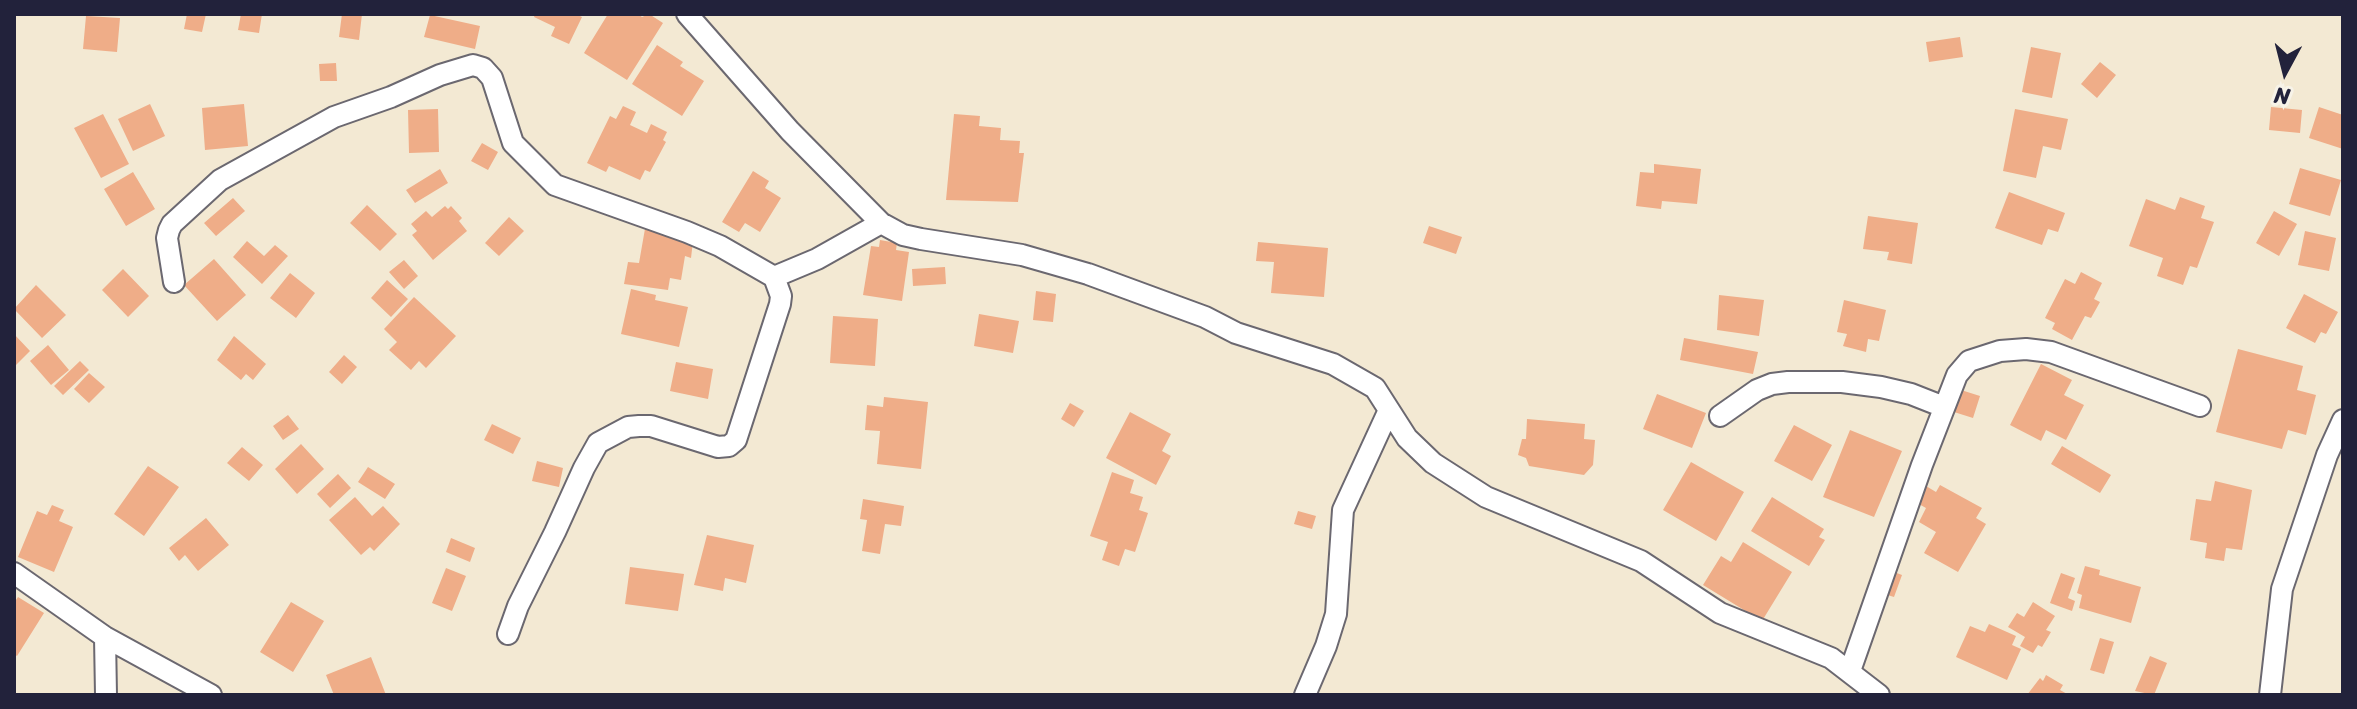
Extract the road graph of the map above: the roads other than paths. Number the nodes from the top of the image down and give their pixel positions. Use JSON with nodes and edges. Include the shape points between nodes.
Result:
{"nodes":[{"id":1,"x":687,"y":14,"type":"edge"},
{"id":2,"x":881,"y":223,"type":"junction"},
{"id":3,"x":774,"y":277,"type":"junction"},
{"id":4,"x":174,"y":282,"type":"dead end"},
{"id":5,"x":2200,"y":406,"type":"dead end"},
{"id":6,"x":1944,"y":407,"type":"junction"},
{"id":7,"x":1389,"y":410,"type":"junction"},
{"id":8,"x":1720,"y":416,"type":"dead end"},
{"id":9,"x":2343,"y":420,"type":"edge"},
{"id":10,"x":2335,"y":459,"type":"edge"},
{"id":11,"x":14,"y":573,"type":"edge"},
{"id":12,"x":508,"y":634,"type":"dead end"},
{"id":13,"x":105,"y":637,"type":"junction"},
{"id":14,"x":1850,"y":671,"type":"junction"},
{"id":15,"x":106,"y":695,"type":"edge"},
{"id":16,"x":211,"y":695,"type":"edge"},
{"id":17,"x":1305,"y":695,"type":"edge"},
{"id":18,"x":1879,"y":695,"type":"edge"},
{"id":19,"x":2270,"y":695,"type":"edge"}],
"edges":[{"from":1,"to":2,"type":"street","via":[[790,131]]},
{"from":2,"to":3,"type":"street"},
{"from":2,"to":7,"type":"street","via":[[903,235],[1040,259],[1131,289],[1236,333],[1333,364],[1375,388]]},
{"from":3,"to":4,"type":"street","via":[[687,232],[555,185],[513,143],[492,78],[473,65],[334,117],[220,180],[169,230]]},
{"from":3,"to":12,"type":"street","via":[[780,304],[736,440],[718,447],[639,426],[598,443]]},
{"from":5,"to":6,"type":"street","via":[[2051,352],[2026,349],[1969,361]]},
{"from":6,"to":8,"type":"street","via":[[1881,387],[1788,382],[1757,390]]},
{"from":6,"to":14,"type":"street"},
{"from":7,"to":14,"type":"street","via":[[1407,438],[1433,463],[1486,497],[1629,555],[1720,613],[1811,648]]},
{"from":7,"to":17,"type":"street","via":[[1343,510],[1336,614]]},
{"from":9,"to":10,"type":"street"},
{"from":10,"to":19,"type":"street","via":[[2282,589]]},
{"from":11,"to":13,"type":"street"},
{"from":13,"to":15,"type":"street"},
{"from":13,"to":16,"type":"street"},
{"from":14,"to":18,"type":"street"}]}
